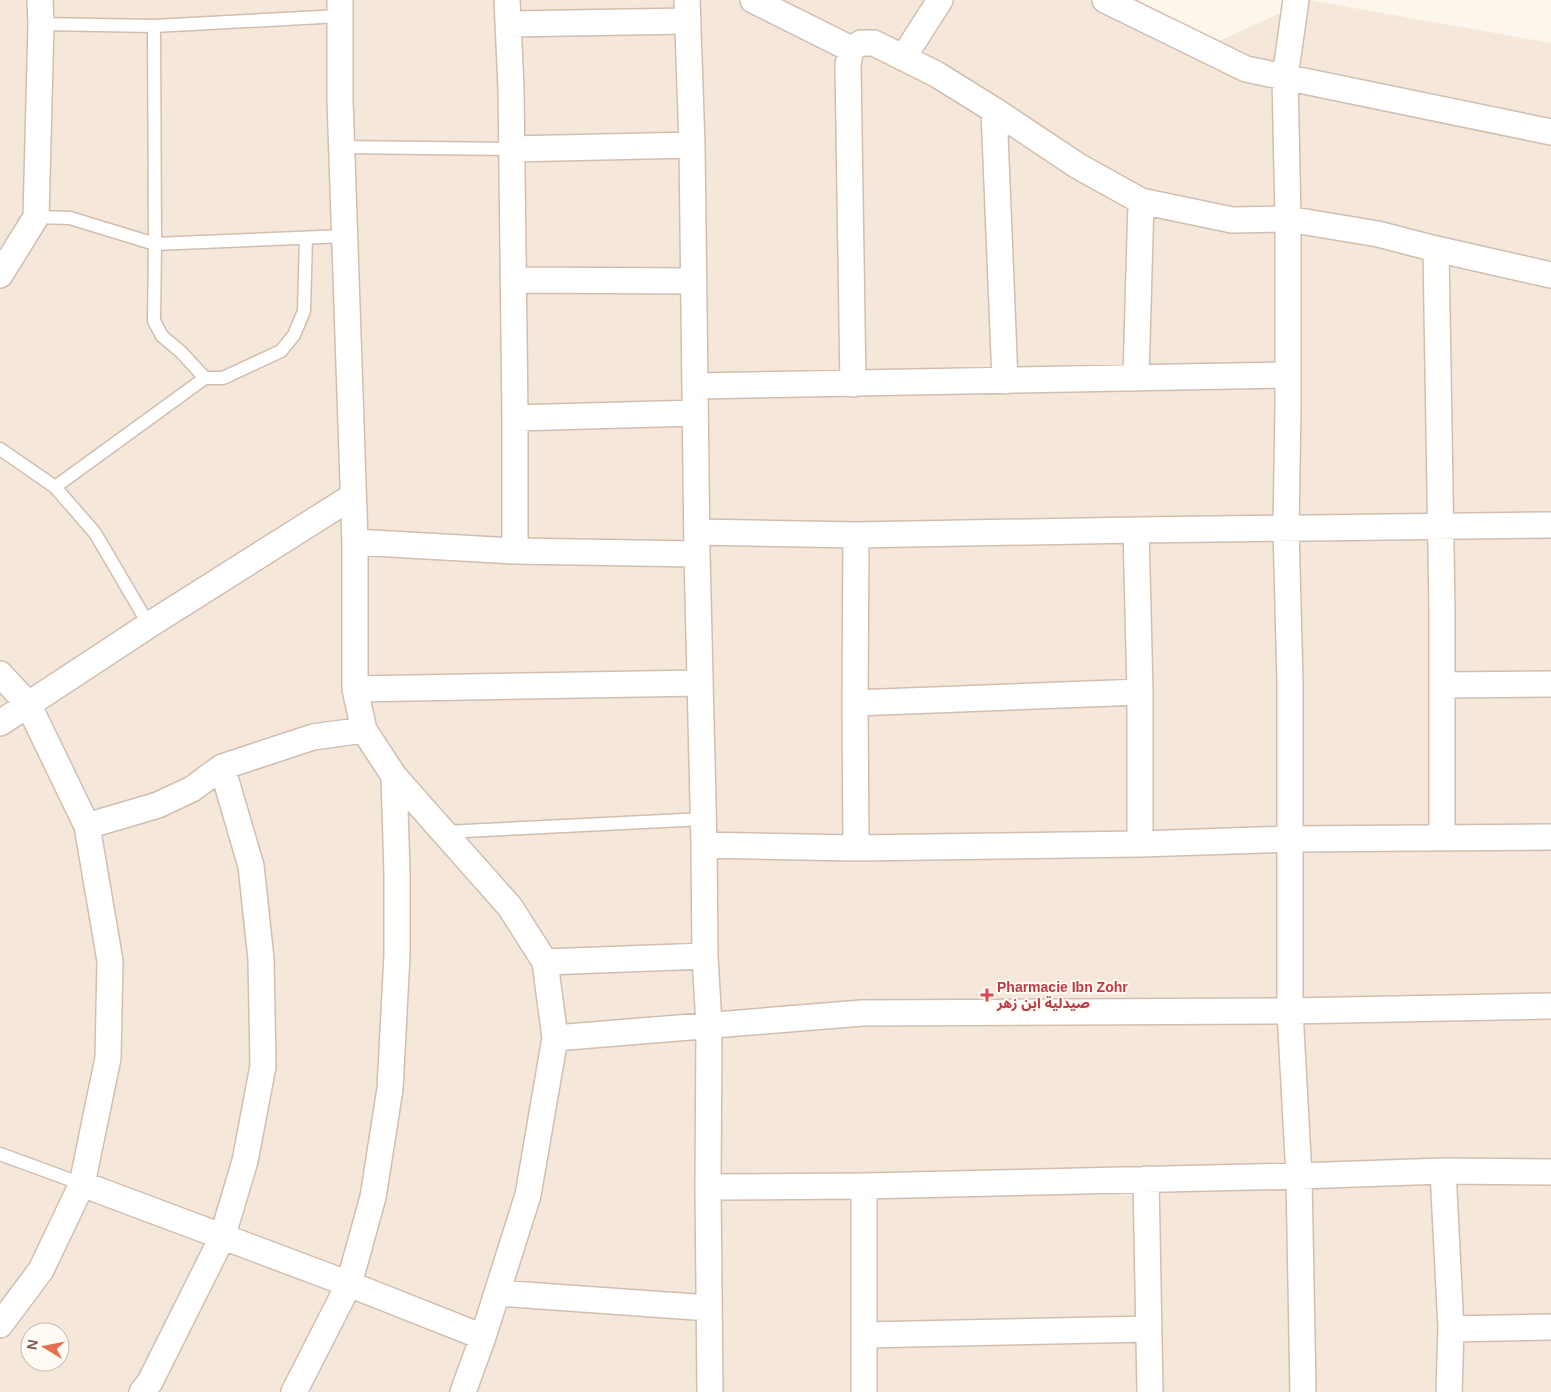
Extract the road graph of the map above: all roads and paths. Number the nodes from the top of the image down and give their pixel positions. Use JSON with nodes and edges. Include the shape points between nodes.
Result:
{"nodes":[{"id":1,"x":507,"y":0,"type":"edge"},
{"id":2,"x":753,"y":0,"type":"edge"},
{"id":3,"x":940,"y":0,"type":"edge"},
{"id":4,"x":1105,"y":0,"type":"edge"},
{"id":5,"x":1296,"y":0,"type":"edge"},
{"id":6,"x":340,"y":8,"type":"edge"},
{"id":7,"x":688,"y":10,"type":"edge"},
{"id":8,"x":41,"y":12,"type":"edge"},
{"id":9,"x":509,"y":24,"type":"junction"},
{"id":10,"x":154,"y":26,"type":"junction"},
{"id":11,"x":851,"y":49,"type":"junction"},
{"id":12,"x":903,"y":58,"type":"junction"},
{"id":13,"x":1285,"y":77,"type":"junction"},
{"id":14,"x":994,"y":110,"type":"junction"},
{"id":15,"x":1551,"y":132,"type":"edge"},
{"id":16,"x":692,"y":145,"type":"junction"},
{"id":17,"x":342,"y":147,"type":"junction"},
{"id":18,"x":512,"y":149,"type":"junction"},
{"id":19,"x":1141,"y":201,"type":"junction"},
{"id":20,"x":36,"y":217,"type":"junction"},
{"id":21,"x":1288,"y":218,"type":"junction"},
{"id":22,"x":345,"y":236,"type":"junction"},
{"id":23,"x":306,"y":238,"type":"junction"},
{"id":24,"x":155,"y":244,"type":"junction"},
{"id":25,"x":1436,"y":249,"type":"junction"},
{"id":26,"x":0,"y":274,"type":"edge"},
{"id":27,"x":1551,"y":275,"type":"edge"},
{"id":28,"x":514,"y":280,"type":"junction"},
{"id":29,"x":694,"y":281,"type":"junction"},
{"id":30,"x":1288,"y":375,"type":"junction"},
{"id":31,"x":205,"y":378,"type":"junction"},
{"id":32,"x":1136,"y":378,"type":"junction"},
{"id":33,"x":1005,"y":381,"type":"junction"},
{"id":34,"x":853,"y":384,"type":"junction"},
{"id":35,"x":695,"y":386,"type":"junction"},
{"id":36,"x":695,"y":413,"type":"junction"},
{"id":37,"x":516,"y":418,"type":"junction"},
{"id":38,"x":0,"y":449,"type":"edge"},
{"id":39,"x":55,"y":486,"type":"junction"},
{"id":40,"x":353,"y":496,"type":"junction"},
{"id":41,"x":1551,"y":525,"type":"edge"},
{"id":42,"x":1440,"y":526,"type":"junction"},
{"id":43,"x":1286,"y":528,"type":"junction"},
{"id":44,"x":1136,"y":530,"type":"junction"},
{"id":45,"x":856,"y":535,"type":"junction"},
{"id":46,"x":355,"y":542,"type":"junction"},
{"id":47,"x":697,"y":543,"type":"junction"},
{"id":48,"x":515,"y":551,"type":"junction"},
{"id":49,"x":149,"y":625,"type":"junction"},
{"id":50,"x":0,"y":674,"type":"edge"},
{"id":51,"x":700,"y":683,"type":"junction"},
{"id":52,"x":1551,"y":684,"type":"edge"},
{"id":53,"x":1442,"y":685,"type":"junction"},
{"id":54,"x":355,"y":689,"type":"junction"},
{"id":55,"x":1140,"y":692,"type":"junction"},
{"id":56,"x":854,"y":702,"type":"junction"},
{"id":57,"x":28,"y":704,"type":"junction"},
{"id":58,"x":0,"y":723,"type":"edge"},
{"id":59,"x":364,"y":730,"type":"junction"},
{"id":60,"x":222,"y":767,"type":"junction"},
{"id":61,"x":394,"y":776,"type":"junction"},
{"id":62,"x":704,"y":819,"type":"junction"},
{"id":63,"x":87,"y":826,"type":"junction"},
{"id":64,"x":444,"y":832,"type":"junction"},
{"id":65,"x":1442,"y":837,"type":"junction"},
{"id":66,"x":1551,"y":837,"type":"edge"},
{"id":67,"x":1291,"y":839,"type":"junction"},
{"id":68,"x":1140,"y":844,"type":"junction"},
{"id":69,"x":704,"y":845,"type":"junction"},
{"id":70,"x":856,"y":848,"type":"junction"},
{"id":71,"x":706,"y":956,"type":"junction"},
{"id":72,"x":545,"y":962,"type":"junction"},
{"id":73,"x":1551,"y":1006,"type":"edge"},
{"id":74,"x":1290,"y":1010,"type":"junction"},
{"id":75,"x":709,"y":1025,"type":"junction"},
{"id":76,"x":554,"y":1038,"type":"junction"},
{"id":77,"x":0,"y":1154,"type":"edge"},
{"id":78,"x":1443,"y":1171,"type":"junction"},
{"id":79,"x":1551,"y":1172,"type":"edge"},
{"id":80,"x":1299,"y":1176,"type":"junction"},
{"id":81,"x":1146,"y":1179,"type":"junction"},
{"id":82,"x":82,"y":1184,"type":"junction"},
{"id":83,"x":864,"y":1186,"type":"junction"},
{"id":84,"x":708,"y":1187,"type":"junction"},
{"id":85,"x":222,"y":1238,"type":"junction"},
{"id":86,"x":349,"y":1284,"type":"junction"},
{"id":87,"x":497,"y":1293,"type":"junction"},
{"id":88,"x":709,"y":1308,"type":"junction"},
{"id":89,"x":0,"y":1325,"type":"edge"},
{"id":90,"x":1551,"y":1327,"type":"edge"},
{"id":91,"x":1451,"y":1328,"type":"junction"},
{"id":92,"x":1148,"y":1329,"type":"junction"},
{"id":93,"x":864,"y":1335,"type":"junction"},
{"id":94,"x":483,"y":1337,"type":"junction"},
{"id":95,"x":142,"y":1392,"type":"edge"},
{"id":96,"x":294,"y":1392,"type":"edge"},
{"id":97,"x":463,"y":1392,"type":"edge"},
{"id":98,"x":710,"y":1392,"type":"edge"},
{"id":99,"x":864,"y":1392,"type":"edge"},
{"id":100,"x":1150,"y":1392,"type":"edge"},
{"id":101,"x":1304,"y":1392,"type":"edge"},
{"id":102,"x":1448,"y":1392,"type":"edge"}],
"edges":[{"from":1,"to":9,"type":"street"},
{"from":2,"to":11,"type":"street"},
{"from":3,"to":12,"type":"street"},
{"from":4,"to":13,"type":"street","via":[[1246,69]]},
{"from":5,"to":13,"type":"street"},
{"from":6,"to":10,"type":"lane"},
{"from":6,"to":17,"type":"street"},
{"from":7,"to":9,"type":"street"},
{"from":7,"to":16,"type":"street"},
{"from":8,"to":10,"type":"lane"},
{"from":8,"to":20,"type":"street"},
{"from":9,"to":18,"type":"street"},
{"from":10,"to":24,"type":"lane"},
{"from":11,"to":12,"type":"street","via":[[861,43],[874,43]]},
{"from":11,"to":34,"type":"street","via":[[848,65]]},
{"from":12,"to":14,"type":"street"},
{"from":13,"to":15,"type":"street"},
{"from":13,"to":21,"type":"street"},
{"from":14,"to":19,"type":"street","via":[[1078,166]]},
{"from":14,"to":33,"type":"street"},
{"from":16,"to":18,"type":"street"},
{"from":16,"to":29,"type":"street"},
{"from":17,"to":18,"type":"lane"},
{"from":17,"to":22,"type":"street"},
{"from":18,"to":28,"type":"street"},
{"from":19,"to":21,"type":"street","via":[[1232,220]]},
{"from":19,"to":32,"type":"street"},
{"from":20,"to":24,"type":"lane","via":[[70,218]]},
{"from":20,"to":26,"type":"street"},
{"from":21,"to":25,"type":"street","via":[[1378,234]]},
{"from":21,"to":30,"type":"street"},
{"from":22,"to":23,"type":"lane"},
{"from":22,"to":40,"type":"street"},
{"from":23,"to":24,"type":"lane"},
{"from":23,"to":31,"type":"lane","via":[[304,311],[294,335],[281,351],[222,378]]},
{"from":24,"to":31,"type":"lane","via":[[154,322],[162,336],[182,352]]},
{"from":25,"to":27,"type":"street"},
{"from":25,"to":42,"type":"street"},
{"from":28,"to":29,"type":"street"},
{"from":28,"to":37,"type":"street"},
{"from":29,"to":35,"type":"street"},
{"from":30,"to":32,"type":"street"},
{"from":30,"to":43,"type":"street"},
{"from":31,"to":39,"type":"lane"},
{"from":32,"to":33,"type":"street"},
{"from":33,"to":34,"type":"street"},
{"from":34,"to":35,"type":"street"},
{"from":35,"to":36,"type":"street"},
{"from":36,"to":37,"type":"street"},
{"from":36,"to":47,"type":"street"},
{"from":37,"to":48,"type":"street"},
{"from":38,"to":39,"type":"lane"},
{"from":39,"to":49,"type":"lane","via":[[95,533]]},
{"from":40,"to":46,"type":"street"},
{"from":40,"to":49,"type":"street"},
{"from":41,"to":42,"type":"street"},
{"from":42,"to":43,"type":"street"},
{"from":42,"to":53,"type":"street"},
{"from":43,"to":44,"type":"street"},
{"from":43,"to":67,"type":"street"},
{"from":44,"to":45,"type":"street"},
{"from":44,"to":55,"type":"street"},
{"from":45,"to":47,"type":"street"},
{"from":45,"to":56,"type":"street"},
{"from":46,"to":48,"type":"street"},
{"from":46,"to":54,"type":"street"},
{"from":47,"to":48,"type":"street"},
{"from":47,"to":51,"type":"street"},
{"from":49,"to":57,"type":"street"},
{"from":50,"to":57,"type":"street"},
{"from":51,"to":54,"type":"street"},
{"from":51,"to":62,"type":"street"},
{"from":52,"to":53,"type":"street"},
{"from":53,"to":65,"type":"street"},
{"from":54,"to":59,"type":"street"},
{"from":55,"to":56,"type":"street"},
{"from":55,"to":68,"type":"street"},
{"from":56,"to":70,"type":"street"},
{"from":57,"to":58,"type":"street"},
{"from":57,"to":63,"type":"street"},
{"from":59,"to":60,"type":"street","via":[[313,737]]},
{"from":59,"to":61,"type":"street"},
{"from":60,"to":63,"type":"street","via":[[192,789],[158,805]]},
{"from":60,"to":85,"type":"street","via":[[251,866],[261,959],[263,1066],[245,1161]]},
{"from":61,"to":64,"type":"street"},
{"from":61,"to":86,"type":"street","via":[[397,955],[390,1088],[373,1197]]},
{"from":62,"to":64,"type":"lane"},
{"from":62,"to":69,"type":"street"},
{"from":63,"to":82,"type":"street","via":[[110,961],[108,1058]]},
{"from":64,"to":72,"type":"street","via":[[510,907]]},
{"from":65,"to":66,"type":"street"},
{"from":65,"to":67,"type":"street"},
{"from":67,"to":68,"type":"street"},
{"from":67,"to":74,"type":"street"},
{"from":68,"to":70,"type":"street"},
{"from":69,"to":70,"type":"street"},
{"from":69,"to":71,"type":"street"},
{"from":71,"to":72,"type":"street"},
{"from":71,"to":75,"type":"street"},
{"from":72,"to":76,"type":"street"},
{"from":73,"to":74,"type":"street"},
{"from":74,"to":75,"type":"street","via":[[862,1013]]},
{"from":74,"to":80,"type":"street"},
{"from":75,"to":76,"type":"street"},
{"from":75,"to":84,"type":"street"},
{"from":76,"to":87,"type":"street","via":[[528,1195]]},
{"from":77,"to":82,"type":"lane"},
{"from":78,"to":79,"type":"street"},
{"from":78,"to":80,"type":"street"},
{"from":78,"to":91,"type":"street"},
{"from":80,"to":81,"type":"street"},
{"from":80,"to":101,"type":"street"},
{"from":81,"to":83,"type":"street"},
{"from":81,"to":92,"type":"street"},
{"from":82,"to":85,"type":"street"},
{"from":82,"to":89,"type":"street","via":[[41,1270]]},
{"from":83,"to":84,"type":"street"},
{"from":83,"to":93,"type":"street"},
{"from":84,"to":88,"type":"street"},
{"from":85,"to":86,"type":"street"},
{"from":85,"to":95,"type":"street"},
{"from":86,"to":94,"type":"street"},
{"from":86,"to":96,"type":"street"},
{"from":87,"to":88,"type":"street"},
{"from":87,"to":94,"type":"street"},
{"from":88,"to":98,"type":"street"},
{"from":90,"to":91,"type":"street"},
{"from":91,"to":102,"type":"street"},
{"from":92,"to":93,"type":"street"},
{"from":92,"to":100,"type":"street"},
{"from":93,"to":99,"type":"street"},
{"from":94,"to":97,"type":"street"}]}
